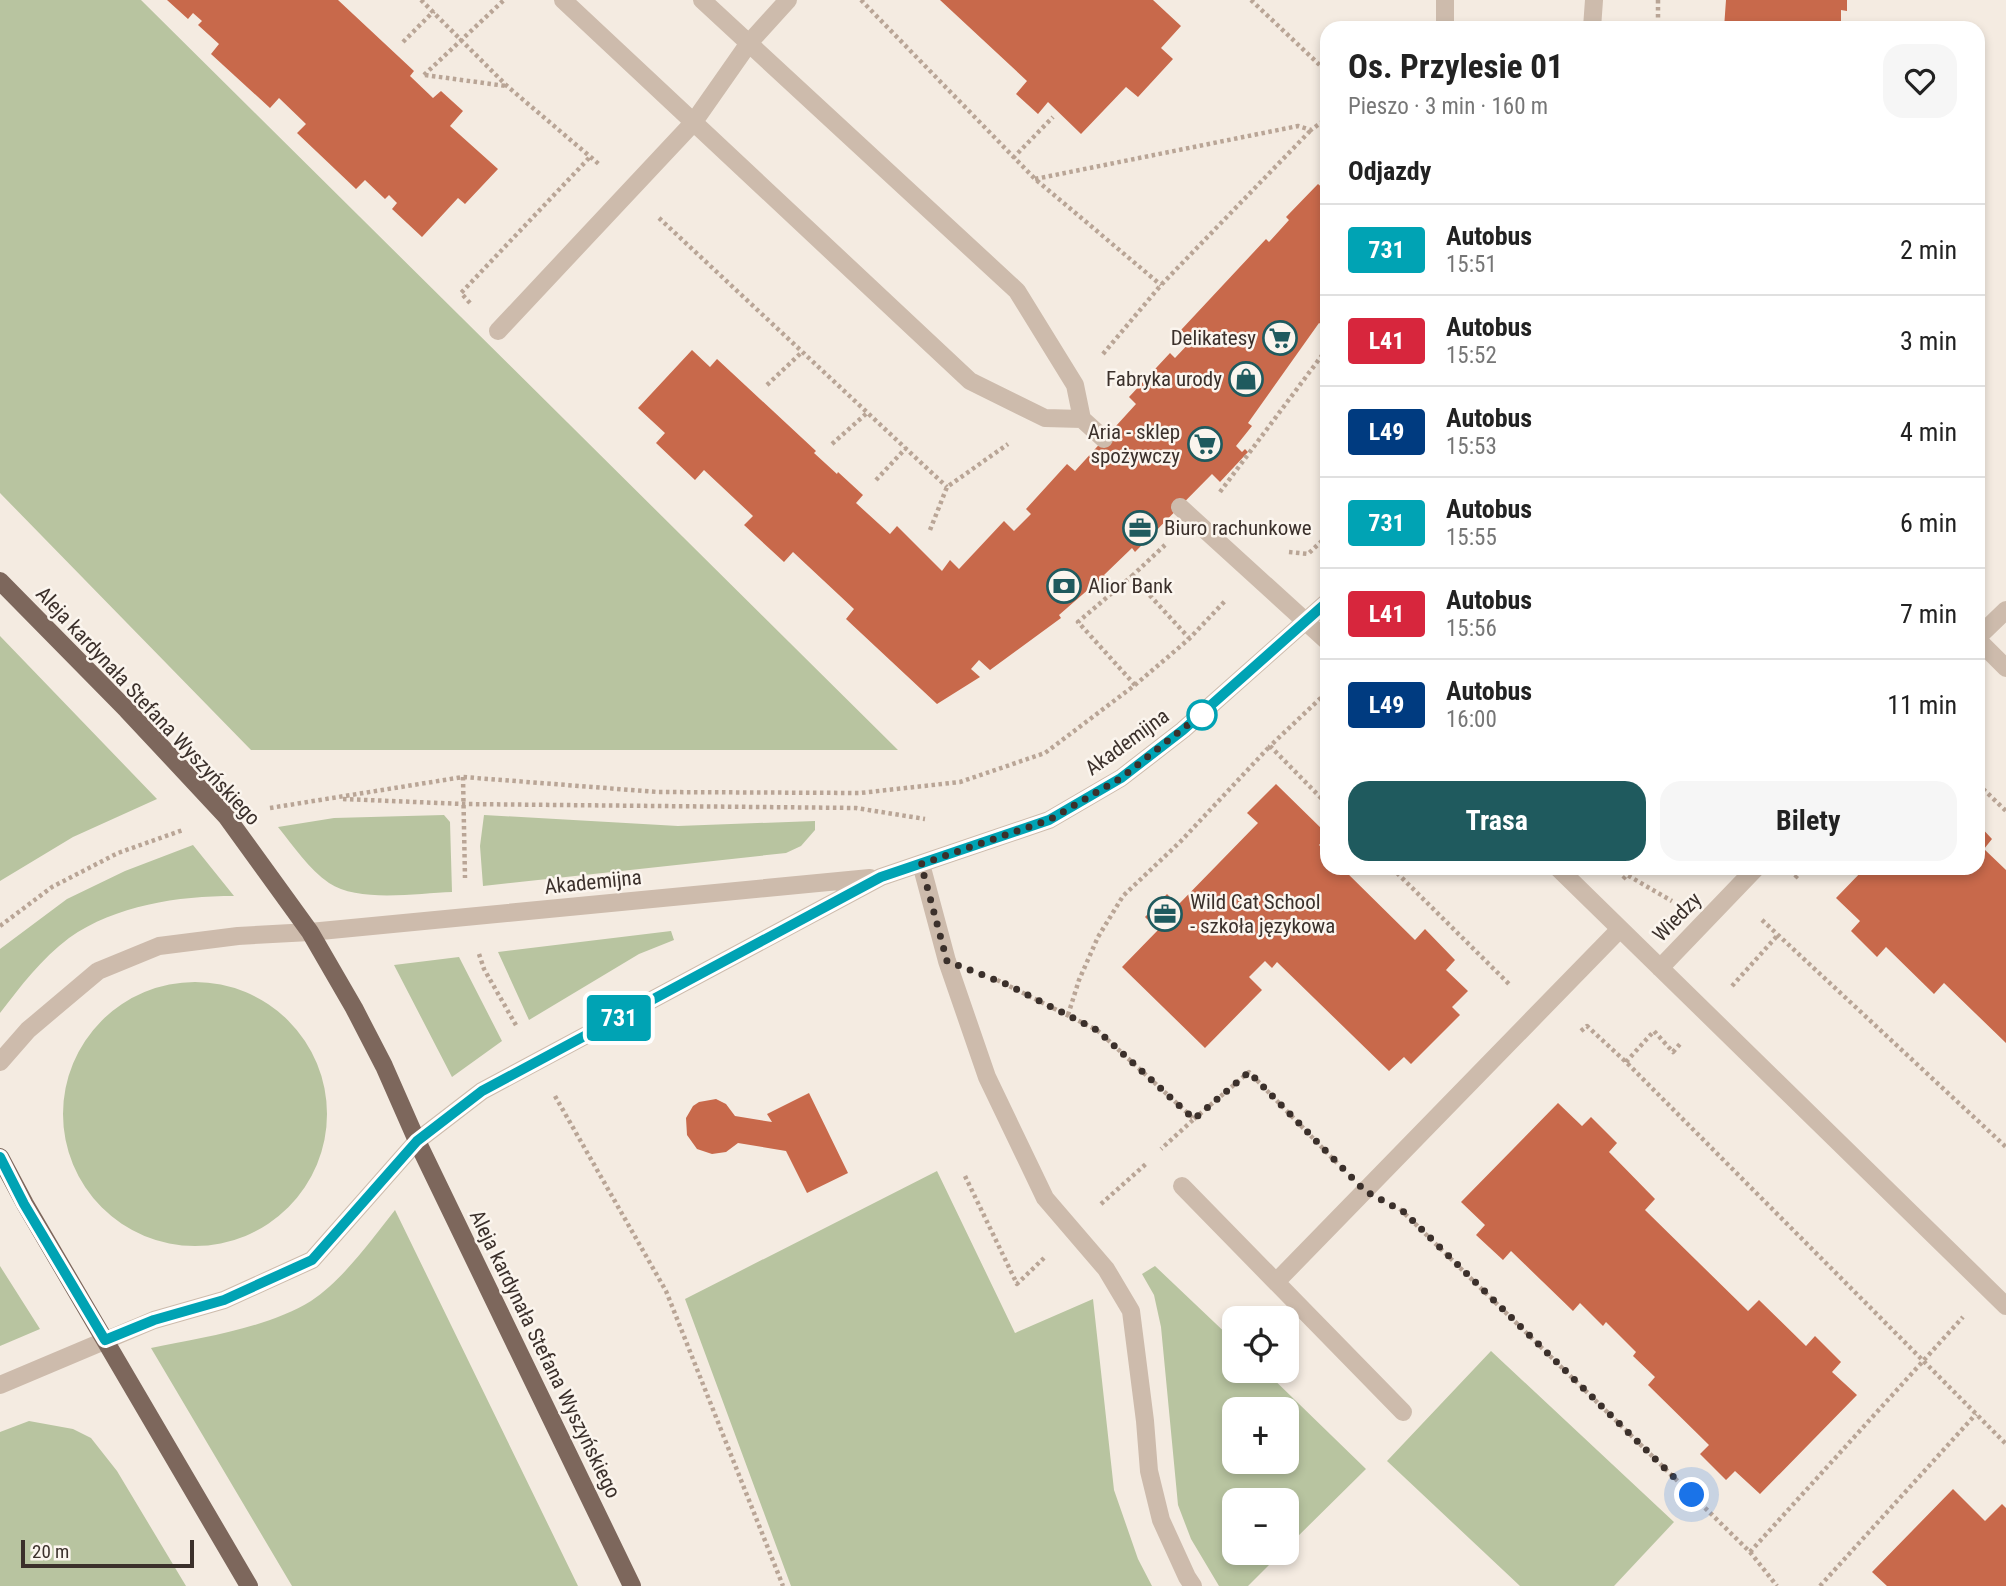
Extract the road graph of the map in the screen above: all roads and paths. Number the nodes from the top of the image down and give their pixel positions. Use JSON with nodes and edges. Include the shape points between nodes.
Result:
{"nodes":[{"id":1,"x":421,"y":0,"type":"edge"},
{"id":2,"x":504,"y":0,"type":"edge"},
{"id":3,"x":563,"y":0,"type":"edge"},
{"id":4,"x":702,"y":0,"type":"edge"},
{"id":5,"x":788,"y":0,"type":"edge"},
{"id":6,"x":861,"y":0,"type":"edge"},
{"id":7,"x":1251,"y":0,"type":"edge"},
{"id":8,"x":1445,"y":0,"type":"edge"},
{"id":9,"x":1594,"y":0,"type":"edge"},
{"id":10,"x":1658,"y":0,"type":"edge"},
{"id":11,"x":435,"y":11,"type":"junction"},
{"id":12,"x":1445,"y":21,"type":"edge"},
{"id":13,"x":1592,"y":21,"type":"edge"},
{"id":14,"x":1658,"y":21,"type":"edge"},
{"id":15,"x":463,"y":40,"type":"junction"},
{"id":16,"x":403,"y":42,"type":"dead end"},
{"id":17,"x":749,"y":43,"type":"junction"},
{"id":18,"x":1320,"y":65,"type":"edge"},
{"id":19,"x":507,"y":86,"type":"junction"},
{"id":20,"x":1054,"y":117,"type":"dead end"},
{"id":21,"x":693,"y":123,"type":"junction"},
{"id":22,"x":1320,"y":123,"type":"edge"},
{"id":23,"x":1311,"y":130,"type":"junction"},
{"id":24,"x":590,"y":156,"type":"junction"},
{"id":25,"x":1013,"y":158,"type":"junction"},
{"id":26,"x":1035,"y":179,"type":"junction"},
{"id":27,"x":631,"y":191,"type":"junction"},
{"id":28,"x":1161,"y":285,"type":"junction"},
{"id":29,"x":498,"y":331,"type":"joint"},
{"id":30,"x":802,"y":352,"type":"junction"},
{"id":31,"x":1320,"y":358,"type":"edge"},
{"id":32,"x":767,"y":385,"type":"dead end"},
{"id":33,"x":1075,"y":385,"type":"junction"},
{"id":34,"x":867,"y":413,"type":"junction"},
{"id":35,"x":1045,"y":418,"type":"junction"},
{"id":36,"x":1082,"y":419,"type":"junction"},
{"id":37,"x":1104,"y":439,"type":"dead end"},
{"id":38,"x":832,"y":444,"type":"dead end"},
{"id":39,"x":906,"y":448,"type":"junction"},
{"id":40,"x":876,"y":480,"type":"dead end"},
{"id":41,"x":947,"y":486,"type":"junction"},
{"id":42,"x":1216,"y":496,"type":"dead end"},
{"id":43,"x":1180,"y":507,"type":"dead end"},
{"id":44,"x":930,"y":530,"type":"dead end"},
{"id":45,"x":1320,"y":543,"type":"edge"},
{"id":46,"x":1252,"y":572,"type":"junction"},
{"id":47,"x":0,"y":581,"type":"edge"},
{"id":48,"x":1320,"y":609,"type":"edge"},
{"id":49,"x":2006,"y":610,"type":"edge"},
{"id":50,"x":1308,"y":622,"type":"junction"},
{"id":51,"x":1985,"y":631,"type":"edge"},
{"id":52,"x":1320,"y":634,"type":"edge"},
{"id":53,"x":1189,"y":639,"type":"junction"},
{"id":54,"x":1985,"y":646,"type":"edge"},
{"id":55,"x":2006,"y":668,"type":"edge"},
{"id":56,"x":1135,"y":685,"type":"junction"},
{"id":57,"x":1320,"y":699,"type":"edge"},
{"id":58,"x":1270,"y":746,"type":"junction"},
{"id":59,"x":1985,"y":790,"type":"edge"},
{"id":60,"x":1320,"y":797,"type":"edge"},
{"id":61,"x":332,"y":798,"type":"junction"},
{"id":62,"x":2006,"y":811,"type":"edge"},
{"id":63,"x":226,"y":816,"type":"junction"},
{"id":64,"x":933,"y":820,"type":"dead end"},
{"id":65,"x":921,"y":864,"type":"junction"},
{"id":66,"x":1399,"y":875,"type":"edge"},
{"id":67,"x":1565,"y":875,"type":"edge"},
{"id":68,"x":1749,"y":875,"type":"edge"},
{"id":69,"x":881,"y":877,"type":"junction"},
{"id":70,"x":1733,"y":892,"type":"junction"},
{"id":71,"x":0,"y":926,"type":"edge"},
{"id":72,"x":1620,"y":929,"type":"junction"},
{"id":73,"x":310,"y":932,"type":"junction"},
{"id":74,"x":947,"y":961,"type":"junction"},
{"id":75,"x":1660,"y":968,"type":"junction"},
{"id":76,"x":1514,"y":990,"type":"dead end"},
{"id":77,"x":1068,"y":1015,"type":"junction"},
{"id":78,"x":1577,"y":1035,"type":"dead end"},
{"id":79,"x":0,"y":1062,"type":"edge"},
{"id":80,"x":536,"y":1062,"type":"junction"},
{"id":81,"x":1194,"y":1119,"type":"junction"},
{"id":82,"x":417,"y":1141,"type":"junction"},
{"id":83,"x":2006,"y":1147,"type":"edge"},
{"id":84,"x":0,"y":1157,"type":"edge"},
{"id":85,"x":965,"y":1176,"type":"dead end"},
{"id":86,"x":1182,"y":1186,"type":"dead end"},
{"id":87,"x":1365,"y":1191,"type":"junction"},
{"id":88,"x":1071,"y":1231,"type":"junction"},
{"id":89,"x":1276,"y":1282,"type":"junction"},
{"id":90,"x":2006,"y":1306,"type":"edge"},
{"id":91,"x":105,"y":1340,"type":"junction"},
{"id":92,"x":1924,"y":1361,"type":"junction"},
{"id":93,"x":0,"y":1385,"type":"edge"},
{"id":94,"x":1403,"y":1412,"type":"dead end"},
{"id":95,"x":1976,"y":1414,"type":"junction"},
{"id":96,"x":2006,"y":1444,"type":"edge"},
{"id":97,"x":1749,"y":1552,"type":"junction"},
{"id":98,"x":250,"y":1586,"type":"edge"},
{"id":99,"x":632,"y":1586,"type":"edge"},
{"id":100,"x":783,"y":1586,"type":"edge"},
{"id":101,"x":1193,"y":1586,"type":"edge"},
{"id":102,"x":1777,"y":1586,"type":"edge"},
{"id":103,"x":1820,"y":1586,"type":"edge"}],
"edges":[{"from":1,"to":11,"type":"path"},
{"from":2,"to":15,"type":"path"},
{"from":3,"to":21,"type":"street"},
{"from":4,"to":17,"type":"street"},
{"from":5,"to":17,"type":"street"},
{"from":6,"to":25,"type":"path"},
{"from":7,"to":18,"type":"path"},
{"from":8,"to":12,"type":"street"},
{"from":9,"to":13,"type":"street"},
{"from":10,"to":14,"type":"path"},
{"from":11,"to":15,"type":"path"},
{"from":11,"to":16,"type":"path"},
{"from":15,"to":19,"type":"path"},
{"from":15,"to":19,"type":"path","via":[[424,75]]},
{"from":17,"to":21,"type":"street"},
{"from":17,"to":33,"type":"street","via":[[1017,291]]},
{"from":19,"to":24,"type":"path"},
{"from":20,"to":25,"type":"path"},
{"from":21,"to":27,"type":"street"},
{"from":21,"to":35,"type":"street","via":[[970,381]]},
{"from":22,"to":23,"type":"path"},
{"from":23,"to":26,"type":"path","via":[[1298,125]]},
{"from":23,"to":28,"type":"path"},
{"from":24,"to":27,"type":"path"},
{"from":24,"to":29,"type":"path","via":[[461,293]]},
{"from":25,"to":26,"type":"path"},
{"from":26,"to":28,"type":"path"},
{"from":27,"to":29,"type":"street"},
{"from":27,"to":30,"type":"path"},
{"from":28,"to":33,"type":"path"},
{"from":30,"to":32,"type":"path"},
{"from":30,"to":34,"type":"path"},
{"from":31,"to":42,"type":"path"},
{"from":33,"to":36,"type":"street"},
{"from":34,"to":38,"type":"path"},
{"from":34,"to":39,"type":"path"},
{"from":35,"to":36,"type":"street"},
{"from":35,"to":41,"type":"path"},
{"from":36,"to":37,"type":"street"},
{"from":39,"to":40,"type":"path"},
{"from":39,"to":41,"type":"path"},
{"from":41,"to":44,"type":"path"},
{"from":43,"to":46,"type":"street"},
{"from":45,"to":46,"type":"path","via":[[1308,554],[1273,550]]},
{"from":46,"to":50,"type":"street"},
{"from":46,"to":53,"type":"path"},
{"from":47,"to":63,"type":"main road","name":"Aleja kardynała Stefana Wyszyńskiego"},
{"from":48,"to":50,"type":"street","name":"Akademijna"},
{"from":49,"to":51,"type":"street"},
{"from":50,"to":52,"type":"street"},
{"from":50,"to":65,"type":"street","name":"Akademijna","via":[[1121,778],[1049,820]]},
{"from":53,"to":56,"type":"path"},
{"from":53,"to":56,"type":"path","via":[[1132,576],[1087,614],[1078,622]]},
{"from":54,"to":55,"type":"street"},
{"from":56,"to":61,"type":"path","via":[[1045,753],[960,782],[860,793],[657,792],[463,777]]},
{"from":57,"to":58,"type":"path"},
{"from":58,"to":60,"type":"path"},
{"from":58,"to":77,"type":"path","via":[[1123,896],[1098,937]]},
{"from":59,"to":62,"type":"path"},
{"from":61,"to":63,"type":"path"},
{"from":61,"to":64,"type":"path","via":[[856,808]]},
{"from":63,"to":71,"type":"path","via":[[118,853],[52,887]]},
{"from":63,"to":73,"type":"main road","name":"Aleja kardynała Stefana Wyszyńskiego"},
{"from":65,"to":69,"type":"street","name":"Akademijna"},
{"from":65,"to":74,"type":"street"},
{"from":66,"to":76,"type":"path"},
{"from":67,"to":72,"type":"street"},
{"from":68,"to":70,"type":"street","name":"Wiedzy"},
{"from":69,"to":73,"type":"street","name":"Akademijna"},
{"from":69,"to":80,"type":"street","name":"Akademijna"},
{"from":70,"to":75,"type":"street","name":"Wiedzy"},
{"from":70,"to":83,"type":"path"},
{"from":72,"to":75,"type":"street"},
{"from":72,"to":87,"type":"street"},
{"from":73,"to":79,"type":"street","name":"Akademijna","via":[[159,946],[98,971],[28,1031]]},
{"from":73,"to":82,"type":"main road","name":"Aleja kardynała Stefana Wyszyńskiego","via":[[384,1066]]},
{"from":74,"to":77,"type":"path"},
{"from":74,"to":88,"type":"street","via":[[987,1077],[1045,1198]]},
{"from":75,"to":90,"type":"street"},
{"from":77,"to":81,"type":"path","via":[[1097,1030]]},
{"from":78,"to":92,"type":"path","via":[[1587,1026],[1626,1062]]},
{"from":80,"to":82,"type":"street","name":"Akademijna","via":[[482,1091]]},
{"from":80,"to":100,"type":"path","via":[[666,1291]]},
{"from":81,"to":87,"type":"path","via":[[1249,1072]]},
{"from":81,"to":88,"type":"path"},
{"from":82,"to":91,"type":"street","name":"Akademijna","via":[[312,1260],[224,1300]]},
{"from":82,"to":99,"type":"main road","name":"Aleja kardynała Stefana Wyszyńskiego"},
{"from":84,"to":91,"type":"main road"},
{"from":85,"to":88,"type":"path","via":[[1017,1284]]},
{"from":86,"to":89,"type":"street"},
{"from":87,"to":89,"type":"street"},
{"from":87,"to":97,"type":"path","via":[[1404,1212]]},
{"from":88,"to":101,"type":"street","via":[[1106,1269],[1131,1311],[1149,1471],[1161,1520]]},
{"from":89,"to":94,"type":"street"},
{"from":91,"to":93,"type":"street","name":"Akademijna"},
{"from":91,"to":98,"type":"main road"},
{"from":92,"to":95,"type":"path"},
{"from":92,"to":97,"type":"path"},
{"from":95,"to":96,"type":"path"},
{"from":95,"to":103,"type":"path"},
{"from":97,"to":102,"type":"path"}]}
